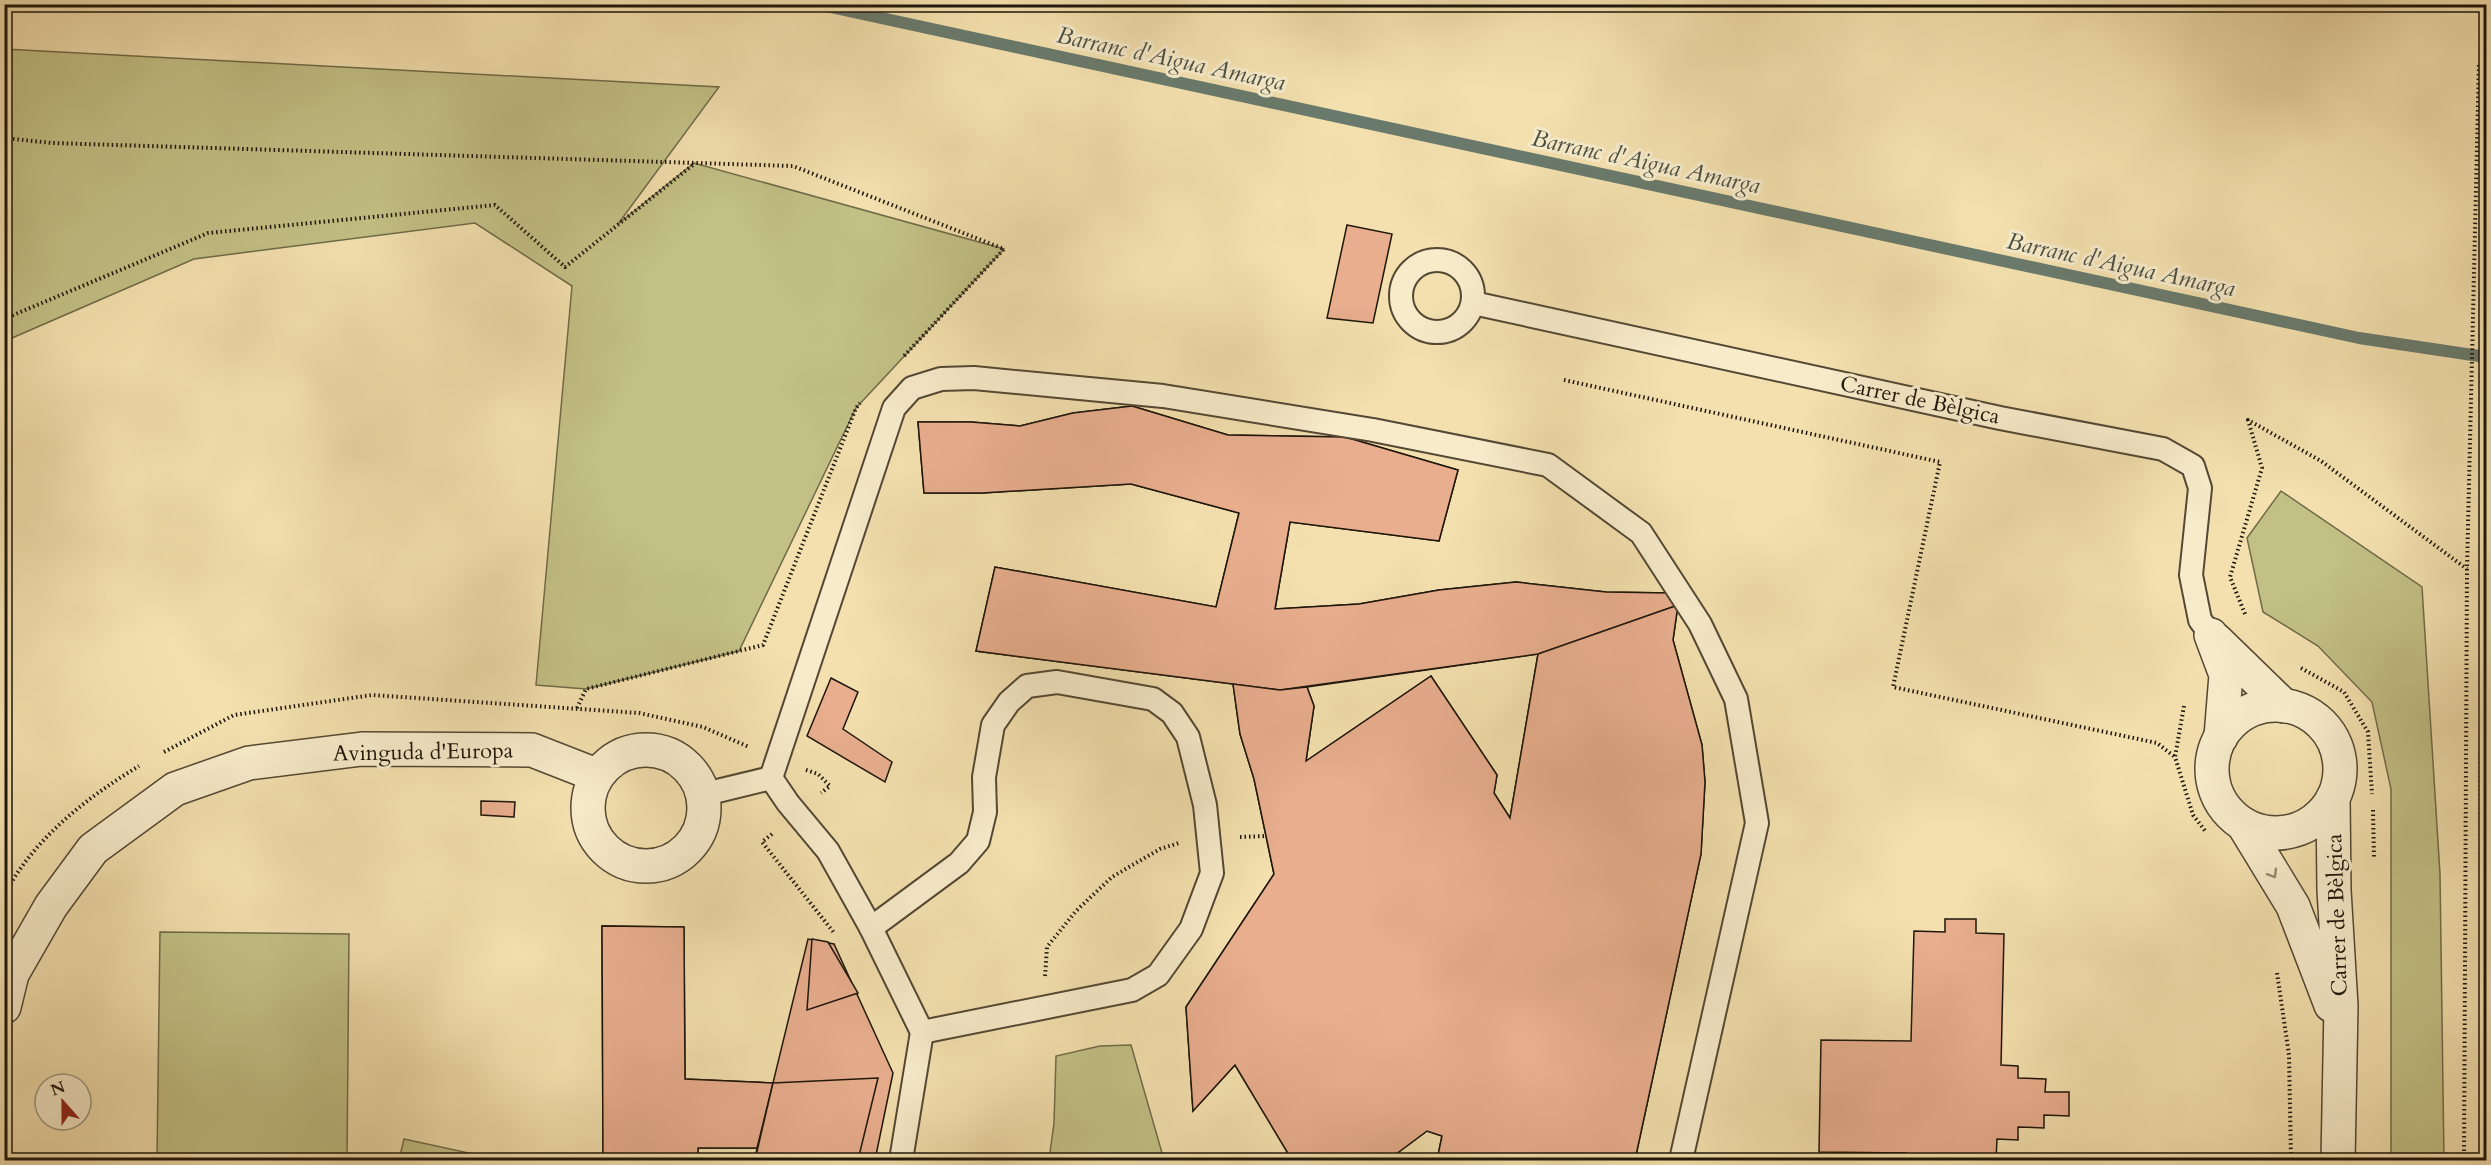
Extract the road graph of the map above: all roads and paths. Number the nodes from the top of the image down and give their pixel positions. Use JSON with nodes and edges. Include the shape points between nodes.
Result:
{"nodes":[{"id":1,"x":2479,"y":62,"type":"dead end"},
{"id":2,"x":4,"y":138,"type":"edge"},
{"id":3,"x":694,"y":163,"type":"junction"},
{"id":4,"x":1473,"y":303,"type":"dead end"},
{"id":5,"x":4,"y":319,"type":"edge"},
{"id":6,"x":903,"y":357,"type":"dead end"},
{"id":7,"x":1564,"y":380,"type":"dead end"},
{"id":8,"x":864,"y":399,"type":"dead end"},
{"id":9,"x":2487,"y":540,"type":"edge"},
{"id":10,"x":2467,"y":569,"type":"junction"},
{"id":11,"x":2486,"y":570,"type":"edge"},
{"id":12,"x":2230,"y":577,"type":"dead end"},
{"id":13,"x":2211,"y":635,"type":"junction"},
{"id":14,"x":2184,"y":704,"type":"dead end"},
{"id":15,"x":2284,"y":706,"type":"junction"},
{"id":16,"x":577,"y":708,"type":"junction"},
{"id":17,"x":2221,"y":737,"type":"junction"},
{"id":18,"x":154,"y":757,"type":"dead end"},
{"id":19,"x":2175,"y":757,"type":"junction"},
{"id":20,"x":144,"y":763,"type":"dead end"},
{"id":21,"x":774,"y":769,"type":"junction"},
{"id":22,"x":596,"y":775,"type":"junction"},
{"id":23,"x":705,"y":794,"type":"junction"},
{"id":24,"x":2333,"y":798,"type":"junction"},
{"id":25,"x":797,"y":814,"type":"junction"},
{"id":26,"x":2242,"y":824,"type":"junction"},
{"id":27,"x":1266,"y":836,"type":"dead end"},
{"id":28,"x":1209,"y":838,"type":"junction"},
{"id":29,"x":2212,"y":841,"type":"dead end"},
{"id":30,"x":4,"y":896,"type":"edge"},
{"id":31,"x":871,"y":928,"type":"junction"},
{"id":32,"x":842,"y":942,"type":"dead end"},
{"id":33,"x":2275,"y":963,"type":"dead end"},
{"id":34,"x":4,"y":1007,"type":"edge"},
{"id":35,"x":1042,"y":1010,"type":"junction"},
{"id":36,"x":922,"y":1032,"type":"junction"},
{"id":37,"x":2340,"y":1032,"type":"junction"},
{"id":38,"x":901,"y":1161,"type":"edge"},
{"id":39,"x":1682,"y":1161,"type":"edge"},
{"id":40,"x":2291,"y":1161,"type":"edge"},
{"id":41,"x":2338,"y":1161,"type":"edge"},
{"id":42,"x":2464,"y":1161,"type":"edge"},
{"id":43,"x":2482,"y":1161,"type":"edge"}],
"edges":[{"from":1,"to":10,"type":"path"},
{"from":2,"to":3,"type":"path"},
{"from":3,"to":5,"type":"path","via":[[565,267],[495,205],[208,233]]},
{"from":3,"to":6,"type":"path","via":[[793,166],[1004,249]]},
{"from":4,"to":13,"type":"lane","name":"Carrer de Bèlgica","via":[[2000,418],[2163,449],[2193,466],[2200,488],[2191,575],[2200,620]]},
{"from":7,"to":19,"type":"path","via":[[1940,462],[1893,687],[2157,743]]},
{"from":8,"to":16,"type":"path","via":[[856,408],[763,645],[586,689]]},
{"from":9,"to":11,"type":"path"},
{"from":10,"to":12,"type":"path","via":[[2321,461],[2248,420],[2262,468]]},
{"from":10,"to":42,"type":"path"},
{"from":11,"to":43,"type":"path","via":[[2480,757]]},
{"from":13,"to":15,"type":"street","name":"Carrer de Bèlgica"},
{"from":13,"to":17,"type":"street","name":"Carrer de Bèlgica","via":[[2226,675]]},
{"from":14,"to":19,"type":"path"},
{"from":15,"to":17,"type":"street","via":[[2248,712]]},
{"from":15,"to":24,"type":"street","via":[[2303,711],[2333,739],[2339,779]]},
{"from":16,"to":18,"type":"path","via":[[372,695],[234,716]]},
{"from":16,"to":21,"type":"path","via":[[639,713],[703,727]]},
{"from":17,"to":26,"type":"street","via":[[2213,755],[2212,775],[2227,811]]},
{"from":19,"to":29,"type":"path","via":[[2193,815]]},
{"from":20,"to":30,"type":"path","via":[[116,780],[50,833]]},
{"from":21,"to":23,"type":"lane"},
{"from":21,"to":25,"type":"lane"},
{"from":21,"to":25,"type":"path","via":[[818,774],[830,786]]},
{"from":21,"to":39,"type":"lane","via":[[894,408],[912,388],[941,379],[974,378],[1163,396],[1373,430],[1548,465],[1641,533],[1700,624],[1736,699],[1757,823]]},
{"from":22,"to":23,"type":"street","via":[[617,756],[643,748],[670,753],[692,769]]},
{"from":22,"to":23,"type":"street","via":[[586,807],[595,839],[620,861],[652,867],[683,855],[703,827]]},
{"from":22,"to":34,"type":"street","name":"Avinguda d'Europa","via":[[532,750],[362,749],[249,763],[175,789],[93,849],[51,906],[12,974]]},
{"from":24,"to":26,"type":"street","via":[[2320,815],[2303,827],[2283,833],[2262,832]]},
{"from":24,"to":37,"type":"street","name":"Carrer de Bèlgica"},
{"from":25,"to":31,"type":"lane","via":[[828,851]]},
{"from":25,"to":32,"type":"path","via":[[762,842]]},
{"from":26,"to":37,"type":"street","name":"Carrer de Bèlgica","one_way":true,"via":[[2293,906]]},
{"from":27,"to":28,"type":"path"},
{"from":28,"to":31,"type":"lane","via":[[1188,737],[1172,713],[1153,699],[1057,682],[1027,686],[993,724],[984,777],[985,812],[978,841],[959,864]]},
{"from":28,"to":35,"type":"path","via":[[1160,849],[1113,877],[1076,911],[1047,946]]},
{"from":28,"to":35,"type":"lane","via":[[1212,873],[1191,929],[1158,975],[1132,990]]},
{"from":31,"to":36,"type":"lane"},
{"from":33,"to":40,"type":"path","via":[[2289,1055]]},
{"from":35,"to":36,"type":"lane"},
{"from":36,"to":38,"type":"lane"},
{"from":37,"to":41,"type":"street","name":"Carrer de Bèlgica"}]}
